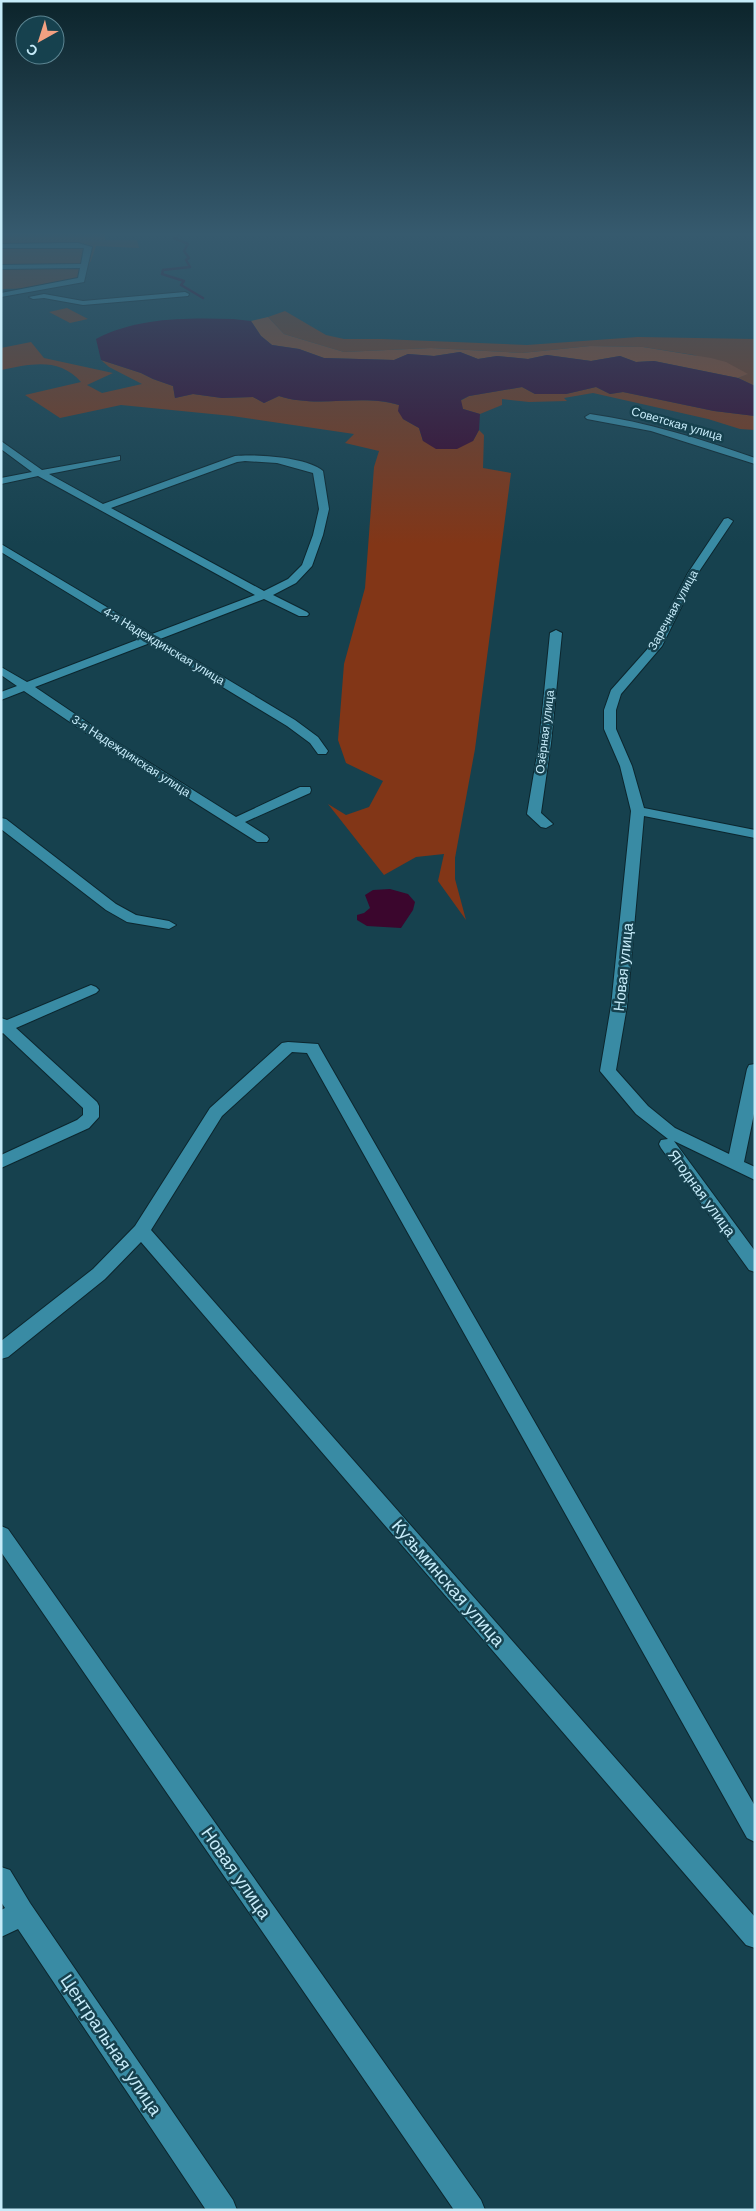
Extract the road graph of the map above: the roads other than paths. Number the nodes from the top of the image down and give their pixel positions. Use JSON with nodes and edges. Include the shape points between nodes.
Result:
{"nodes":[{"id":1,"x":590,"y":417,"type":"dead end"},
{"id":2,"x":1,"y":444,"type":"edge"},
{"id":3,"x":117,"y":458,"type":"dead end"},
{"id":4,"x":755,"y":460,"type":"edge"},
{"id":5,"x":41,"y":474,"type":"junction"},
{"id":6,"x":1,"y":481,"type":"edge"},
{"id":7,"x":103,"y":507,"type":"junction"},
{"id":8,"x":728,"y":521,"type":"dead end"},
{"id":9,"x":1,"y":547,"type":"edge"},
{"id":10,"x":264,"y":596,"type":"junction"},
{"id":11,"x":303,"y":614,"type":"dead end"},
{"id":12,"x":556,"y":633,"type":"dead end"},
{"id":13,"x":151,"y":640,"type":"junction"},
{"id":14,"x":1,"y":670,"type":"edge"},
{"id":15,"x":26,"y":687,"type":"junction"},
{"id":16,"x":1,"y":696,"type":"edge"},
{"id":17,"x":322,"y":751,"type":"dead end"},
{"id":18,"x":305,"y":790,"type":"dead end"},
{"id":19,"x":638,"y":811,"type":"junction"},
{"id":20,"x":1,"y":822,"type":"edge"},
{"id":21,"x":235,"y":822,"type":"junction"},
{"id":22,"x":546,"y":824,"type":"dead end"},
{"id":23,"x":755,"y":834,"type":"edge"},
{"id":24,"x":262,"y":839,"type":"dead end"},
{"id":25,"x":169,"y":925,"type":"dead end"},
{"id":26,"x":91,"y":990,"type":"dead end"},
{"id":27,"x":3,"y":1027,"type":"edge"},
{"id":28,"x":755,"y":1069,"type":"edge"},
{"id":29,"x":667,"y":1144,"type":"dead end"},
{"id":30,"x":1,"y":1162,"type":"edge"},
{"id":31,"x":735,"y":1165,"type":"junction"},
{"id":32,"x":755,"y":1174,"type":"edge"},
{"id":33,"x":141,"y":1231,"type":"junction"},
{"id":34,"x":755,"y":1265,"type":"edge"},
{"id":35,"x":1,"y":1352,"type":"edge"},
{"id":36,"x":1,"y":1535,"type":"edge"},
{"id":37,"x":755,"y":1830,"type":"edge"},
{"id":38,"x":1,"y":1879,"type":"edge"},
{"id":39,"x":11,"y":1919,"type":"edge"},
{"id":40,"x":755,"y":1936,"type":"edge"},
{"id":41,"x":223,"y":2210,"type":"edge"},
{"id":42,"x":471,"y":2210,"type":"edge"}],
"edges":[{"from":1,"to":4,"type":"street","name":"Советская улица","via":[[614,419],[684,436]]},
{"from":2,"to":5,"type":"street"},
{"from":3,"to":5,"type":"street"},
{"from":5,"to":6,"type":"street"},
{"from":5,"to":7,"type":"street"},
{"from":7,"to":10,"type":"street"},
{"from":7,"to":10,"type":"street","via":[[235,459],[258,458],[318,471],[324,509],[307,566],[292,581]]},
{"from":8,"to":19,"type":"street","name":"Заречная улица","via":[[693,573],[656,646],[615,693],[610,710],[610,729],[626,766]]},
{"from":9,"to":13,"type":"street","name":"4-я Надеждинская улица"},
{"from":10,"to":11,"type":"street"},
{"from":10,"to":13,"type":"street"},
{"from":12,"to":22,"type":"street","name":"Озёрная улица","via":[[546,743],[534,814]]},
{"from":13,"to":15,"type":"street"},
{"from":13,"to":17,"type":"street","name":"4-я Надеждинская улица","via":[[291,723],[314,740]]},
{"from":14,"to":15,"type":"street","name":"3-я Надеждинская улица"},
{"from":15,"to":16,"type":"street"},
{"from":15,"to":21,"type":"street","name":"3-я Надеждинская улица"},
{"from":18,"to":21,"type":"street"},
{"from":19,"to":23,"type":"street"},
{"from":19,"to":31,"type":"street","name":"Новая улица","via":[[619,1006],[608,1071],[642,1110],[669,1132]]},
{"from":20,"to":25,"type":"street","via":[[112,907],[132,919]]},
{"from":21,"to":24,"type":"street","name":"3-я Надеждинская улица"},
{"from":26,"to":27,"type":"street"},
{"from":27,"to":30,"type":"street","via":[[91,1106],[91,1117],[83,1124]]},
{"from":28,"to":31,"type":"street"},
{"from":29,"to":34,"type":"street","name":"Ягодная улица"},
{"from":31,"to":32,"type":"street","name":"Новая улица"},
{"from":33,"to":35,"type":"street","via":[[99,1274]]},
{"from":33,"to":37,"type":"street","via":[[216,1112],[288,1047],[312,1048]]},
{"from":33,"to":40,"type":"street","name":"Кузьминская улица"},
{"from":36,"to":42,"type":"street","name":"Новая улица"},
{"from":38,"to":39,"type":"street","name":"Центральная улица"},
{"from":39,"to":41,"type":"street","name":"Центральная улица"}]}
